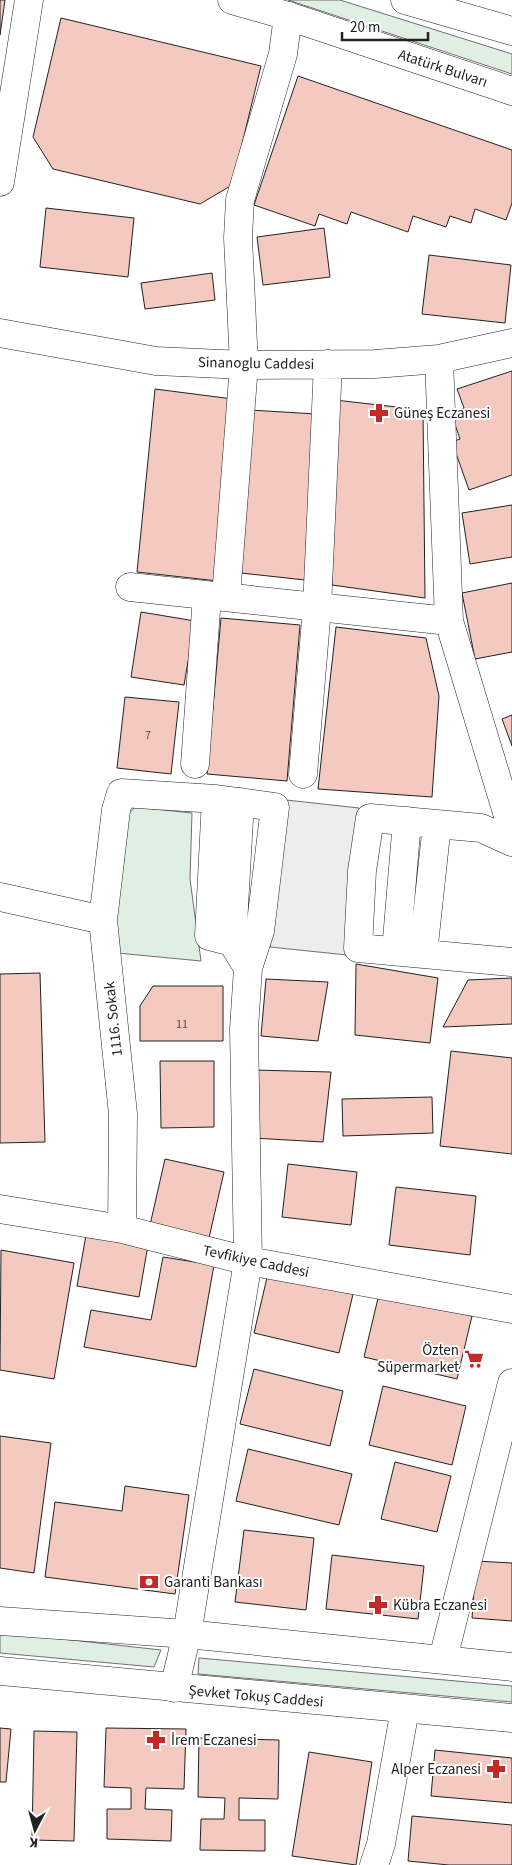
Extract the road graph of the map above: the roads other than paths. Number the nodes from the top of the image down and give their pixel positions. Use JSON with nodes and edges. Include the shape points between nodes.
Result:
{"nodes":[{"id":1,"x":29,"y":0,"type":"edge"},
{"id":2,"x":232,"y":0,"type":"edge"},
{"id":3,"x":405,"y":0,"type":"edge"},
{"id":4,"x":288,"y":16,"type":"junction"},
{"id":5,"x":512,"y":30,"type":"edge"},
{"id":6,"x":512,"y":90,"type":"edge"},
{"id":7,"x":0,"y":182,"type":"edge"},
{"id":8,"x":0,"y":333,"type":"edge"},
{"id":9,"x":512,"y":344,"type":"edge"},
{"id":10,"x":439,"y":359,"type":"junction"},
{"id":11,"x":328,"y":364,"type":"junction"},
{"id":12,"x":244,"y":365,"type":"junction"},
{"id":13,"x":130,"y":587,"type":"dead end"},
{"id":14,"x":216,"y":597,"type":"junction"},
{"id":15,"x":317,"y":608,"type":"junction"},
{"id":16,"x":449,"y":621,"type":"junction"},
{"id":17,"x":194,"y":764,"type":"dead end"},
{"id":18,"x":303,"y":774,"type":"dead end"},
{"id":19,"x":228,"y":801,"type":"junction"},
{"id":20,"x":407,"y":822,"type":"junction"},
{"id":21,"x":437,"y":824,"type":"junction"},
{"id":22,"x":512,"y":829,"type":"edge"},
{"id":23,"x":512,"y":842,"type":"edge"},
{"id":24,"x":0,"y":897,"type":"edge"},
{"id":25,"x":103,"y":920,"type":"junction"},
{"id":26,"x":396,"y":951,"type":"junction"},
{"id":27,"x":423,"y":954,"type":"junction"},
{"id":28,"x":512,"y":962,"type":"edge"},
{"id":29,"x":248,"y":968,"type":"junction"},
{"id":30,"x":0,"y":1209,"type":"edge"},
{"id":31,"x":122,"y":1229,"type":"junction"},
{"id":32,"x":248,"y":1261,"type":"junction"},
{"id":33,"x":512,"y":1309,"type":"edge"},
{"id":34,"x":512,"y":1383,"type":"edge"},
{"id":35,"x":0,"y":1621,"type":"edge"},
{"id":36,"x":187,"y":1634,"type":"junction"},
{"id":37,"x":443,"y":1659,"type":"junction"},
{"id":38,"x":512,"y":1667,"type":"edge"},
{"id":39,"x":0,"y":1671,"type":"edge"},
{"id":40,"x":174,"y":1688,"type":"junction"},
{"id":41,"x":405,"y":1709,"type":"junction"},
{"id":42,"x":512,"y":1718,"type":"edge"},
{"id":43,"x":374,"y":1865,"type":"edge"}],
"edges":[{"from":1,"to":7,"type":"street"},
{"from":2,"to":4,"type":"street","name":"Atatürk Bulvarı"},
{"from":3,"to":5,"type":"street"},
{"from":4,"to":6,"type":"street","name":"Atatürk Bulvarı"},
{"from":4,"to":12,"type":"street","via":[[284,54],[240,200],[238,238]]},
{"from":8,"to":12,"type":"street","name":"Sinanoglu Caddesi","via":[[156,361]]},
{"from":9,"to":10,"type":"street","name":"Sinanoglu Caddesi"},
{"from":10,"to":11,"type":"street","name":"Sinanoglu Caddesi"},
{"from":10,"to":16,"type":"street"},
{"from":11,"to":12,"type":"street","name":"Sinanoglu Caddesi"},
{"from":11,"to":15,"type":"street"},
{"from":12,"to":14,"type":"street"},
{"from":13,"to":14,"type":"street"},
{"from":14,"to":15,"type":"street"},
{"from":14,"to":17,"type":"street"},
{"from":15,"to":16,"type":"street"},
{"from":15,"to":18,"type":"street"},
{"from":16,"to":22,"type":"street"},
{"from":19,"to":25,"type":"street","name":"1116. Sokak","via":[[121,793],[116,810]]},
{"from":19,"to":29,"type":"street","via":[[232,942]]},
{"from":19,"to":29,"type":"street","via":[[275,807],[260,931]]},
{"from":20,"to":21,"type":"street"},
{"from":20,"to":26,"type":"street"},
{"from":20,"to":26,"type":"street","via":[[370,818],[362,872],[358,948]]},
{"from":21,"to":23,"type":"street","via":[[482,828]]},
{"from":21,"to":27,"type":"street"},
{"from":24,"to":25,"type":"street"},
{"from":25,"to":31,"type":"street","name":"1116. Sokak","via":[[123,1114]]},
{"from":26,"to":27,"type":"street"},
{"from":27,"to":28,"type":"street"},
{"from":29,"to":32,"type":"street","via":[[244,1029]]},
{"from":30,"to":31,"type":"street","name":"Tevfikiye Caddesi"},
{"from":31,"to":32,"type":"street","name":"Tevfikiye Caddesi"},
{"from":32,"to":33,"type":"street","name":"Tevfikiye Caddesi"},
{"from":32,"to":36,"type":"street"},
{"from":34,"to":37,"type":"street"},
{"from":35,"to":36,"type":"street"},
{"from":36,"to":37,"type":"street"},
{"from":36,"to":40,"type":"street"},
{"from":37,"to":38,"type":"street"},
{"from":39,"to":40,"type":"street","name":"Şevket Tokuş Caddesi"},
{"from":40,"to":41,"type":"street","name":"Şevket Tokuş Caddesi"},
{"from":41,"to":42,"type":"street","name":"Şevket Tokuş Caddesi"},
{"from":41,"to":43,"type":"street","via":[[381,1844]]}]}
